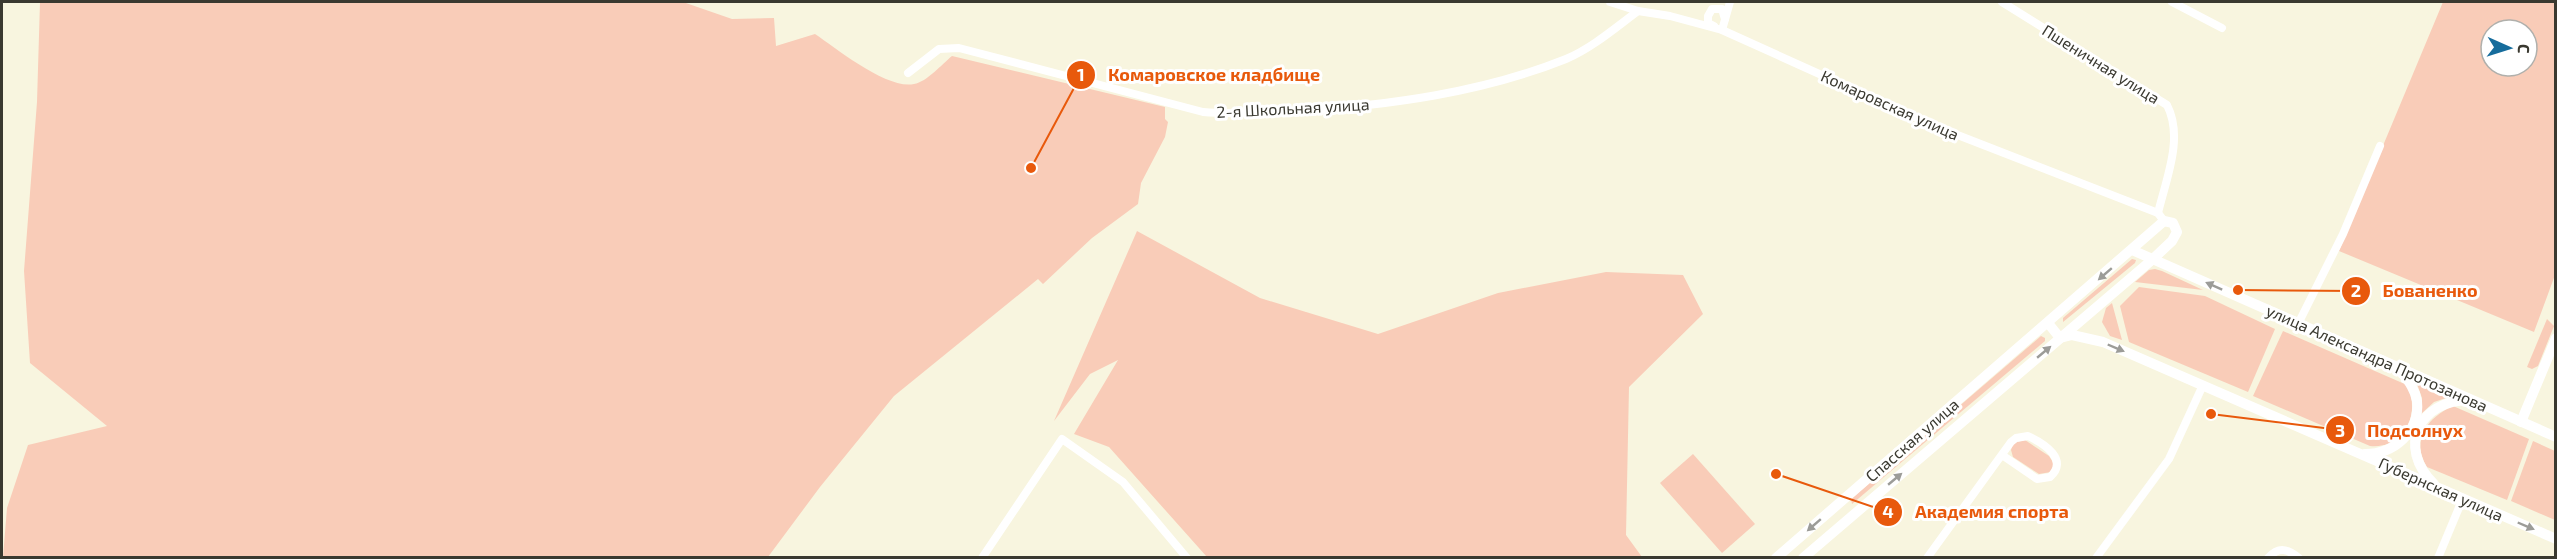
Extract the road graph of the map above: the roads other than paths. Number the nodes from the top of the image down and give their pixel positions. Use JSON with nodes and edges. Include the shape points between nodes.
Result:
{"nodes":[{"id":1,"x":1610,"y":2,"type":"edge"},
{"id":2,"x":1730,"y":2,"type":"edge"},
{"id":3,"x":2002,"y":2,"type":"edge"},
{"id":4,"x":2172,"y":2,"type":"edge"},
{"id":5,"x":1638,"y":11,"type":"junction"},
{"id":6,"x":1725,"y":19,"type":"junction"},
{"id":7,"x":2222,"y":28,"type":"dead end"},
{"id":8,"x":1720,"y":30,"type":"junction"},
{"id":9,"x":908,"y":73,"type":"dead end"},
{"id":10,"x":2380,"y":146,"type":"dead end"},
{"id":11,"x":2161,"y":217,"type":"junction"},
{"id":12,"x":2132,"y":250,"type":"junction"},
{"id":13,"x":2153,"y":259,"type":"junction"},
{"id":14,"x":2048,"y":323,"type":"junction"},
{"id":15,"x":2298,"y":324,"type":"junction"},
{"id":16,"x":2060,"y":338,"type":"junction"},
{"id":17,"x":2556,"y":338,"type":"edge"},
{"id":18,"x":2397,"y":366,"type":"junction"},
{"id":19,"x":2203,"y":385,"type":"junction"},
{"id":20,"x":2476,"y":400,"type":"junction"},
{"id":21,"x":2521,"y":422,"type":"junction"},
{"id":22,"x":2556,"y":437,"type":"edge"},
{"id":23,"x":2362,"y":454,"type":"junction"},
{"id":24,"x":2002,"y":455,"type":"junction"},
{"id":25,"x":2439,"y":488,"type":"junction"},
{"id":26,"x":2463,"y":498,"type":"junction"},
{"id":27,"x":1834,"y":507,"type":"junction"},
{"id":28,"x":1845,"y":522,"type":"junction"},
{"id":29,"x":2556,"y":539,"type":"edge"},
{"id":30,"x":982,"y":558,"type":"edge"},
{"id":31,"x":1187,"y":558,"type":"edge"},
{"id":32,"x":1776,"y":558,"type":"edge"},
{"id":33,"x":1803,"y":558,"type":"edge"},
{"id":34,"x":1927,"y":558,"type":"edge"},
{"id":35,"x":2096,"y":558,"type":"edge"},
{"id":36,"x":2268,"y":558,"type":"edge"},
{"id":37,"x":2299,"y":558,"type":"edge"},
{"id":38,"x":2438,"y":558,"type":"edge"}],
"edges":[{"from":1,"to":5,"type":"street","name":"Комаровская улица"},
{"from":2,"to":6,"type":"street"},
{"from":3,"to":11,"type":"street","name":"Пшеничная улица","via":[[2167,105],[2175,121],[2174,145]]},
{"from":4,"to":7,"type":"street"},
{"from":5,"to":8,"type":"street","name":"Комаровская улица"},
{"from":5,"to":9,"type":"street","name":"2-я Школьная улица","via":[[1567,58],[1490,84],[1348,108],[1228,115],[1203,112],[959,48],[939,49]]},
{"from":6,"to":8,"type":"street"},
{"from":6,"to":8,"type":"street","via":[[1722,9],[1712,9],[1708,16],[1708,23]]},
{"from":8,"to":11,"type":"street","name":"Комаровская улица","via":[[1937,127]]},
{"from":10,"to":15,"type":"street","via":[[2343,234]]},
{"from":11,"to":12,"type":"street","name":"Спасская улица"},
{"from":11,"to":13,"type":"street","name":"Спасская улица","via":[[2173,224],[2177,232]]},
{"from":12,"to":13,"type":"street","name":"улица Александра Протозанова"},
{"from":12,"to":14,"type":"street","name":"Спасская улица","one_way":true},
{"from":15,"to":13,"type":"street","name":"улица Александра Протозанова","one_way":true},
{"from":13,"to":16,"type":"street","name":"Спасская улица"},
{"from":14,"to":16,"type":"street"},
{"from":14,"to":27,"type":"street","name":"Спасская улица"},
{"from":15,"to":18,"type":"street","name":"улица Александра Протозанова"},
{"from":16,"to":19,"type":"street","name":"Губернская улица","one_way":true,"via":[[2072,335],[2103,342]]},
{"from":28,"to":16,"type":"street","name":"Спасская улица","one_way":true},
{"from":17,"to":21,"type":"street"},
{"from":18,"to":20,"type":"street","name":"улица Александра Протозанова"},
{"from":18,"to":23,"type":"street","via":[[2417,400],[2416,419],[2409,434],[2394,448]]},
{"from":19,"to":23,"type":"street","name":"Губернская улица"},
{"from":19,"to":35,"type":"street","via":[[2169,459]]},
{"from":20,"to":21,"type":"street","name":"улица Александра Протозанова"},
{"from":20,"to":25,"type":"street","via":[[2439,405],[2426,415],[2417,432],[2418,462]]},
{"from":21,"to":22,"type":"street","name":"улица Александра Протозанова"},
{"from":23,"to":25,"type":"street","name":"Губернская улица"},
{"from":24,"to":24,"type":"street","via":[[2037,479],[2050,477],[2057,468],[2055,455],[2028,436],[2016,438]]},
{"from":24,"to":34,"type":"street"},
{"from":25,"to":26,"type":"street","name":"Губернская улица"},
{"from":26,"to":29,"type":"street","name":"Губернская улица","one_way":true},
{"from":26,"to":38,"type":"street"},
{"from":27,"to":28,"type":"street"},
{"from":27,"to":32,"type":"street","name":"Спасская улица","one_way":true},
{"from":28,"to":33,"type":"street","name":"Спасская улица"},
{"from":30,"to":31,"type":"street","via":[[1062,439],[1122,482]]},
{"from":36,"to":37,"type":"street","via":[[2280,549]]}]}
